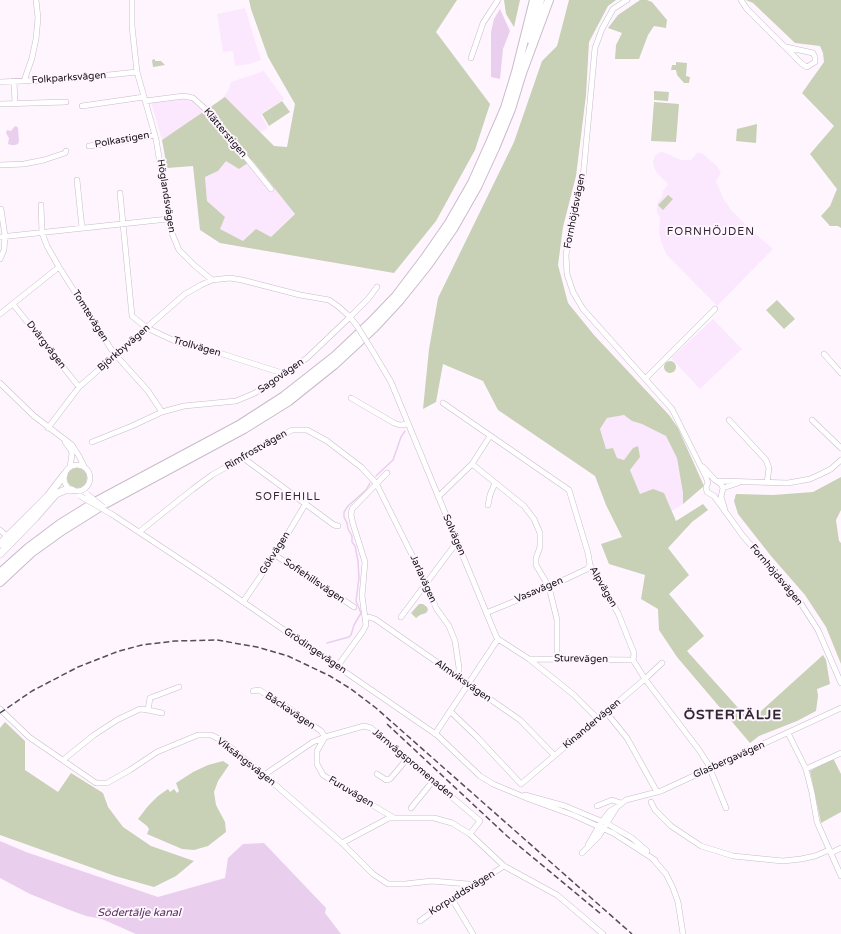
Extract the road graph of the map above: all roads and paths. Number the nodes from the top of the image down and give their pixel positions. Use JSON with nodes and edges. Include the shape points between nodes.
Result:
{"nodes":[{"id":1,"x":36,"y":0,"type":"edge"},
{"id":2,"x":132,"y":0,"type":"edge"},
{"id":3,"x":498,"y":0,"type":"edge"},
{"id":4,"x":534,"y":0,"type":"edge"},
{"id":5,"x":540,"y":0,"type":"edge"},
{"id":6,"x":549,"y":0,"type":"edge"},
{"id":7,"x":627,"y":0,"type":"edge"},
{"id":8,"x":741,"y":0,"type":"edge"},
{"id":9,"x":786,"y":47,"type":"junction"},
{"id":10,"x":471,"y":58,"type":"dead end"},
{"id":11,"x":137,"y":72,"type":"junction"},
{"id":12,"x":522,"y":73,"type":"junction"},
{"id":13,"x":14,"y":81,"type":"junction"},
{"id":14,"x":24,"y":81,"type":"junction"},
{"id":15,"x":0,"y":82,"type":"edge"},
{"id":16,"x":144,"y":99,"type":"junction"},
{"id":17,"x":66,"y":102,"type":"dead end"},
{"id":18,"x":15,"y":103,"type":"junction"},
{"id":19,"x":0,"y":104,"type":"edge"},
{"id":20,"x":82,"y":106,"type":"dead end"},
{"id":21,"x":155,"y":135,"type":"junction"},
{"id":22,"x":89,"y":146,"type":"dead end"},
{"id":23,"x":66,"y":151,"type":"dead end"},
{"id":24,"x":0,"y":165,"type":"edge"},
{"id":25,"x":77,"y":180,"type":"dead end"},
{"id":26,"x":271,"y":189,"type":"dead end"},
{"id":27,"x":120,"y":193,"type":"dead end"},
{"id":28,"x":40,"y":205,"type":"dead end"},
{"id":29,"x":1,"y":209,"type":"dead end"},
{"id":30,"x":168,"y":219,"type":"junction"},
{"id":31,"x":123,"y":224,"type":"junction"},
{"id":32,"x":82,"y":228,"type":"junction"},
{"id":33,"x":42,"y":233,"type":"junction"},
{"id":34,"x":2,"y":237,"type":"edge"},
{"id":35,"x":0,"y":259,"type":"edge"},
{"id":36,"x":59,"y":267,"type":"junction"},
{"id":37,"x":212,"y":280,"type":"junction"},
{"id":38,"x":377,"y":287,"type":"dead end"},
{"id":39,"x":13,"y":304,"type":"junction"},
{"id":40,"x":715,"y":309,"type":"dead end"},
{"id":41,"x":0,"y":314,"type":"edge"},
{"id":42,"x":350,"y":317,"type":"junction"},
{"id":43,"x":147,"y":328,"type":"junction"},
{"id":44,"x":824,"y":354,"type":"dead end"},
{"id":45,"x":116,"y":355,"type":"junction"},
{"id":46,"x":841,"y":373,"type":"edge"},
{"id":47,"x":285,"y":374,"type":"junction"},
{"id":48,"x":646,"y":378,"type":"junction"},
{"id":49,"x":0,"y":383,"type":"edge"},
{"id":50,"x":79,"y":387,"type":"junction"},
{"id":51,"x":351,"y":398,"type":"dead end"},
{"id":52,"x":443,"y":403,"type":"dead end"},
{"id":53,"x":162,"y":412,"type":"junction"},
{"id":54,"x":729,"y":420,"type":"dead end"},
{"id":55,"x":812,"y":420,"type":"dead end"},
{"id":56,"x":408,"y":424,"type":"junction"},
{"id":57,"x":48,"y":428,"type":"junction"},
{"id":58,"x":490,"y":436,"type":"junction"},
{"id":59,"x":60,"y":437,"type":"junction"},
{"id":60,"x":92,"y":442,"type":"dead end"},
{"id":61,"x":841,"y":448,"type":"edge"},
{"id":62,"x":242,"y":458,"type":"junction"},
{"id":63,"x":841,"y":460,"type":"edge"},
{"id":64,"x":699,"y":463,"type":"junction"},
{"id":65,"x":472,"y":464,"type":"junction"},
{"id":66,"x":70,"y":467,"type":"junction"},
{"id":67,"x":85,"y":468,"type":"junction"},
{"id":68,"x":387,"y":473,"type":"dead end"},
{"id":69,"x":64,"y":475,"type":"junction"},
{"id":70,"x":717,"y":480,"type":"junction"},
{"id":71,"x":742,"y":481,"type":"junction"},
{"id":72,"x":376,"y":483,"type":"junction"},
{"id":73,"x":495,"y":483,"type":"junction"},
{"id":74,"x":708,"y":483,"type":"junction"},
{"id":75,"x":767,"y":483,"type":"junction"},
{"id":76,"x":87,"y":488,"type":"junction"},
{"id":77,"x":722,"y":490,"type":"junction"},
{"id":78,"x":73,"y":491,"type":"junction"},
{"id":79,"x":714,"y":496,"type":"junction"},
{"id":80,"x":438,"y":497,"type":"junction"},
{"id":81,"x":306,"y":503,"type":"junction"},
{"id":82,"x":488,"y":505,"type":"dead end"},
{"id":83,"x":113,"y":515,"type":"junction"},
{"id":84,"x":726,"y":515,"type":"junction"},
{"id":85,"x":338,"y":526,"type":"dead end"},
{"id":86,"x":0,"y":530,"type":"edge"},
{"id":87,"x":139,"y":532,"type":"junction"},
{"id":88,"x":9,"y":539,"type":"junction"},
{"id":89,"x":457,"y":542,"type":"junction"},
{"id":90,"x":0,"y":544,"type":"edge"},
{"id":91,"x":0,"y":554,"type":"edge"},
{"id":92,"x":275,"y":555,"type":"junction"},
{"id":93,"x":590,"y":566,"type":"junction"},
{"id":94,"x":0,"y":573,"type":"edge"},
{"id":95,"x":0,"y":582,"type":"edge"},
{"id":96,"x":426,"y":582,"type":"junction"},
{"id":97,"x":549,"y":586,"type":"junction"},
{"id":98,"x":243,"y":602,"type":"junction"},
{"id":99,"x":354,"y":607,"type":"dead end"},
{"id":100,"x":486,"y":613,"type":"junction"},
{"id":101,"x":401,"y":617,"type":"dead end"},
{"id":102,"x":366,"y":618,"type":"junction"},
{"id":103,"x":498,"y":639,"type":"junction"},
{"id":104,"x":529,"y":659,"type":"junction"},
{"id":105,"x":557,"y":659,"type":"junction"},
{"id":106,"x":632,"y":660,"type":"junction"},
{"id":107,"x":662,"y":664,"type":"dead end"},
{"id":108,"x":337,"y":667,"type":"junction"},
{"id":109,"x":458,"y":678,"type":"junction"},
{"id":110,"x":645,"y":679,"type":"junction"},
{"id":111,"x":841,"y":683,"type":"edge"},
{"id":112,"x":468,"y":685,"type":"junction"},
{"id":113,"x":179,"y":687,"type":"dead end"},
{"id":114,"x":253,"y":691,"type":"dead end"},
{"id":115,"x":841,"y":708,"type":"edge"},
{"id":116,"x":0,"y":709,"type":"edge"},
{"id":117,"x":148,"y":710,"type":"junction"},
{"id":118,"x":450,"y":711,"type":"junction"},
{"id":119,"x":606,"y":712,"type":"junction"},
{"id":120,"x":162,"y":713,"type":"dead end"},
{"id":121,"x":598,"y":719,"type":"junction"},
{"id":122,"x":788,"y":733,"type":"junction"},
{"id":123,"x":435,"y":734,"type":"junction"},
{"id":124,"x":325,"y":737,"type":"junction"},
{"id":125,"x":841,"y":753,"type":"edge"},
{"id":126,"x":554,"y":755,"type":"junction"},
{"id":127,"x":407,"y":759,"type":"junction"},
{"id":128,"x":63,"y":760,"type":"junction"},
{"id":129,"x":710,"y":769,"type":"junction"},
{"id":130,"x":806,"y":769,"type":"junction"},
{"id":131,"x":377,"y":774,"type":"dead end"},
{"id":132,"x":264,"y":775,"type":"junction"},
{"id":133,"x":434,"y":781,"type":"junction"},
{"id":134,"x":512,"y":792,"type":"junction"},
{"id":135,"x":657,"y":792,"type":"junction"},
{"id":136,"x":651,"y":802,"type":"dead end"},
{"id":137,"x":619,"y":805,"type":"junction"},
{"id":138,"x":597,"y":806,"type":"dead end"},
{"id":139,"x":411,"y":808,"type":"dead end"},
{"id":140,"x":726,"y":808,"type":"dead end"},
{"id":141,"x":394,"y":818,"type":"junction"},
{"id":142,"x":605,"y":822,"type":"junction"},
{"id":143,"x":601,"y":828,"type":"junction"},
{"id":144,"x":470,"y":834,"type":"junction"},
{"id":145,"x":342,"y":843,"type":"junction"},
{"id":146,"x":841,"y":848,"type":"edge"},
{"id":147,"x":830,"y":851,"type":"junction"},
{"id":148,"x":582,"y":853,"type":"dead end"},
{"id":149,"x":655,"y":860,"type":"junction"},
{"id":150,"x":504,"y":866,"type":"junction"},
{"id":151,"x":841,"y":876,"type":"edge"},
{"id":152,"x":472,"y":886,"type":"junction"},
{"id":153,"x":452,"y":899,"type":"junction"},
{"id":154,"x":420,"y":921,"type":"dead end"},
{"id":155,"x":601,"y":933,"type":"edge"},
{"id":156,"x":473,"y":934,"type":"edge"},
{"id":157,"x":683,"y":934,"type":"edge"}],
"edges":[{"from":1,"to":14,"type":"street","via":[[36,39]]},
{"from":2,"to":11,"type":"street","name":"Höglandsvägen"},
{"from":3,"to":10,"type":"street","via":[[483,23]]},
{"from":4,"to":94,"type":"highway","via":[[505,108],[472,183],[449,223],[396,296],[335,356],[284,396],[239,425],[60,524]]},
{"from":5,"to":12,"type":"highway"},
{"from":6,"to":12,"type":"highway"},
{"from":7,"to":48,"type":"street","name":"Fornhöjdsvägen","via":[[613,9],[595,48],[583,178],[566,255],[567,274],[573,292],[583,309]]},
{"from":8,"to":9,"type":"street"},
{"from":9,"to":9,"type":"street","via":[[807,67],[815,62],[813,53]]},
{"from":11,"to":14,"type":"street","name":"Folkparksvägen"},
{"from":11,"to":16,"type":"street","name":"Höglandsvägen"},
{"from":12,"to":95,"type":"highway","via":[[495,148],[453,229],[428,265],[375,327],[334,365],[289,401],[244,429],[102,505],[31,553]]},
{"from":13,"to":14,"type":"street","name":"Folkparksvägen"},
{"from":13,"to":15,"type":"street","name":"Folkparksvägen"},
{"from":13,"to":18,"type":"street"},
{"from":16,"to":20,"type":"street","name":"Klätterstigen"},
{"from":16,"to":21,"type":"street","name":"Höglandsvägen"},
{"from":16,"to":26,"type":"street","name":"Klätterstigen","via":[[184,96],[193,98],[211,114]]},
{"from":17,"to":18,"type":"street"},
{"from":18,"to":19,"type":"street"},
{"from":21,"to":22,"type":"street","name":"Polkastigen"},
{"from":21,"to":30,"type":"street","name":"Höglandsvägen"},
{"from":23,"to":24,"type":"street","via":[[44,160]]},
{"from":25,"to":32,"type":"street"},
{"from":27,"to":31,"type":"street","name":"Trollvägen"},
{"from":28,"to":33,"type":"street","name":"Tomtevägen"},
{"from":29,"to":34,"type":"street"},
{"from":30,"to":31,"type":"street"},
{"from":30,"to":37,"type":"street","name":"Höglandsvägen","via":[[179,250]]},
{"from":31,"to":32,"type":"street"},
{"from":31,"to":43,"type":"street","name":"Trollvägen","via":[[132,316]]},
{"from":32,"to":33,"type":"street"},
{"from":33,"to":34,"type":"street"},
{"from":33,"to":36,"type":"street","name":"Tomtevägen"},
{"from":34,"to":35,"type":"street","via":[[4,250]]},
{"from":36,"to":39,"type":"street"},
{"from":36,"to":45,"type":"street","name":"Tomtevägen"},
{"from":37,"to":42,"type":"street","via":[[242,280],[329,300]]},
{"from":37,"to":43,"type":"street","name":"Björkbyvägen","via":[[185,294]]},
{"from":38,"to":42,"type":"street","name":"Sagovägen"},
{"from":39,"to":41,"type":"street"},
{"from":39,"to":50,"type":"street","name":"Dvärgvägen"},
{"from":40,"to":48,"type":"street"},
{"from":42,"to":47,"type":"street","name":"Sagovägen"},
{"from":42,"to":56,"type":"street","name":"Solvägen","bridge":true,"via":[[391,382]]},
{"from":43,"to":45,"type":"street","name":"Björkbyvägen"},
{"from":43,"to":47,"type":"street","name":"Trollvägen","via":[[179,343],[207,349]]},
{"from":44,"to":46,"type":"street"},
{"from":45,"to":50,"type":"street","name":"Björkbyvägen"},
{"from":45,"to":53,"type":"street","name":"Tomtevägen","via":[[148,391]]},
{"from":47,"to":53,"type":"street","name":"Sagovägen","via":[[255,394],[236,401],[184,406]]},
{"from":48,"to":64,"type":"street","name":"Fornhöjdsvägen","via":[[672,409]]},
{"from":49,"to":57,"type":"street"},
{"from":50,"to":57,"type":"street","name":"Björkbyvägen"},
{"from":51,"to":56,"type":"street","via":[[394,423]]},
{"from":52,"to":58,"type":"street","name":"Alpvägen"},
{"from":53,"to":60,"type":"street","name":"Sagovägen"},
{"from":54,"to":75,"type":"street","via":[[766,460],[769,468]]},
{"from":55,"to":61,"type":"street"},
{"from":56,"to":80,"type":"street","name":"Solvägen"},
{"from":57,"to":59,"type":"street"},
{"from":58,"to":65,"type":"street"},
{"from":58,"to":93,"type":"street","name":"Alpvägen","via":[[568,490]]},
{"from":59,"to":66,"type":"street","via":[[71,450]]},
{"from":59,"to":67,"type":"street","name":"Grödingevägen","via":[[72,445]]},
{"from":62,"to":72,"type":"street","name":"Rimfrostvägen","via":[[292,430],[307,430],[327,441],[361,467]]},
{"from":62,"to":81,"type":"street"},
{"from":62,"to":87,"type":"street","name":"Rimfrostvägen","via":[[192,489]]},
{"from":63,"to":75,"type":"street","via":[[831,469],[810,478],[788,483]]},
{"from":64,"to":70,"type":"street","name":"Fornhöjdsvägen"},
{"from":64,"to":74,"type":"street","name":"Fornhöjdsvägen"},
{"from":65,"to":73,"type":"street"},
{"from":65,"to":80,"type":"street"},
{"from":66,"to":67,"type":"street","via":[[76,465]]},
{"from":66,"to":69,"type":"street"},
{"from":67,"to":76,"type":"street","name":"Grödingevägen","via":[[90,477]]},
{"from":68,"to":72,"type":"street"},
{"from":69,"to":78,"type":"street","name":"Grödingevägen","via":[[64,483]]},
{"from":69,"to":88,"type":"main road"},
{"from":70,"to":71,"type":"street"},
{"from":70,"to":74,"type":"street"},
{"from":70,"to":77,"type":"street","name":"Fornhöjdsvägen"},
{"from":71,"to":75,"type":"street"},
{"from":71,"to":77,"type":"street"},
{"from":72,"to":96,"type":"street","name":"Jarlavägen"},
{"from":72,"to":102,"type":"street","via":[[352,510],[351,515],[366,562],[362,596]]},
{"from":73,"to":82,"type":"street"},
{"from":73,"to":97,"type":"street","via":[[524,506],[534,519],[540,533],[536,565]]},
{"from":74,"to":79,"type":"street","name":"Fornhöjdsvägen","via":[[708,492]]},
{"from":76,"to":78,"type":"street"},
{"from":76,"to":83,"type":"street","name":"Grödingevägen","bridge":true,"via":[[87,494]]},
{"from":77,"to":79,"type":"street"},
{"from":77,"to":84,"type":"street","name":"Fornhöjdsvägen"},
{"from":78,"to":83,"type":"street","name":"Grödingevägen","bridge":true},
{"from":78,"to":88,"type":"main road","via":[[65,490],[56,494],[35,518]]},
{"from":79,"to":84,"type":"street","name":"Fornhöjdsvägen"},
{"from":80,"to":89,"type":"street","name":"Solvägen"},
{"from":81,"to":85,"type":"street"},
{"from":81,"to":92,"type":"street","name":"Gökvägen"},
{"from":83,"to":87,"type":"street","name":"Grödingevägen"},
{"from":84,"to":111,"type":"street","name":"Fornhöjdsvägen","via":[[798,599],[818,630]]},
{"from":86,"to":88,"type":"street"},
{"from":87,"to":98,"type":"street","name":"Grödingevägen"},
{"from":88,"to":90,"type":"main road"},
{"from":88,"to":91,"type":"main road"},
{"from":89,"to":96,"type":"street"},
{"from":89,"to":100,"type":"street","name":"Solvägen"},
{"from":92,"to":98,"type":"street","name":"Gökvägen"},
{"from":92,"to":99,"type":"street","name":"Sofiehillsvägen"},
{"from":93,"to":97,"type":"street","name":"Vasavägen"},
{"from":93,"to":106,"type":"street","name":"Alpvägen","via":[[618,613],[634,653]]},
{"from":96,"to":101,"type":"street"},
{"from":96,"to":109,"type":"street","name":"Jarlavägen","via":[[436,608],[449,626],[459,668]]},
{"from":97,"to":100,"type":"street","name":"Vasavägen"},
{"from":97,"to":105,"type":"street","via":[[557,620]]},
{"from":98,"to":108,"type":"street","name":"Grödingevägen"},
{"from":100,"to":103,"type":"street","name":"Solvägen"},
{"from":102,"to":108,"type":"street","via":[[366,625]]},
{"from":102,"to":109,"type":"street","name":"Almviksvägen","via":[[375,619]]},
{"from":103,"to":104,"type":"street"},
{"from":103,"to":112,"type":"street"},
{"from":104,"to":105,"type":"street","name":"Sturevägen"},
{"from":104,"to":121,"type":"street","via":[[574,695]]},
{"from":105,"to":106,"type":"street","name":"Sturevägen"},
{"from":106,"to":110,"type":"street","name":"Alpvägen"},
{"from":107,"to":110,"type":"street","name":"Kinandervägen"},
{"from":108,"to":123,"type":"street","name":"Grödingevägen"},
{"from":109,"to":112,"type":"street","name":"Almviksvägen"},
{"from":110,"to":119,"type":"street","name":"Kinandervägen"},
{"from":110,"to":129,"type":"street","name":"Alpvägen","via":[[699,750]]},
{"from":112,"to":118,"type":"street"},
{"from":112,"to":126,"type":"street","name":"Almviksvägen","via":[[520,720]]},
{"from":113,"to":117,"type":"street","via":[[150,698]]},
{"from":114,"to":124,"type":"street","name":"Bäckavägen","via":[[259,690],[287,707]]},
{"from":115,"to":122,"type":"street","name":"Glasbergavägen"},
{"from":116,"to":128,"type":"street","name":"Viksängsvägen","via":[[29,737]]},
{"from":117,"to":120,"type":"street"},
{"from":117,"to":128,"type":"street","via":[[140,709],[117,720]]},
{"from":118,"to":123,"type":"street"},
{"from":118,"to":126,"type":"street","name":"Kinandervägen","via":[[521,784]]},
{"from":119,"to":121,"type":"street","name":"Kinandervägen"},
{"from":119,"to":135,"type":"street","via":[[627,738]]},
{"from":121,"to":126,"type":"street","name":"Kinandervägen"},
{"from":122,"to":129,"type":"street","name":"Glasbergavägen"},
{"from":122,"to":130,"type":"street"},
{"from":123,"to":134,"type":"street","name":"Grödingevägen","via":[[480,776]]},
{"from":124,"to":127,"type":"street","name":"Järnvägspromenaden","via":[[364,726],[371,728]]},
{"from":124,"to":132,"type":"street"},
{"from":124,"to":141,"type":"street","name":"Furuvägen","via":[[318,751],[316,764],[323,775]]},
{"from":125,"to":130,"type":"street"},
{"from":127,"to":131,"type":"street","via":[[390,779],[386,780]]},
{"from":127,"to":133,"type":"street","name":"Järnvägspromenaden"},
{"from":128,"to":132,"type":"street","name":"Viksängsvägen","via":[[96,783],[107,783],[157,752],[198,735],[211,735]]},
{"from":129,"to":135,"type":"street","name":"Glasbergavägen"},
{"from":129,"to":140,"type":"street","name":"Alpvägen"},
{"from":130,"to":147,"type":"street","via":[[817,822]]},
{"from":132,"to":145,"type":"street","name":"Viksängsvägen"},
{"from":133,"to":139,"type":"street"},
{"from":133,"to":144,"type":"street","name":"Järnvägspromenaden","via":[[480,821]]},
{"from":134,"to":142,"type":"street","name":"Grödingevägen","via":[[565,806]]},
{"from":134,"to":143,"type":"street","name":"Grödingevägen"},
{"from":135,"to":137,"type":"street","name":"Glasbergavägen","via":[[630,798]]},
{"from":136,"to":147,"type":"street","via":[[655,810],[671,826],[701,846],[733,856],[783,861]]},
{"from":137,"to":138,"type":"street","name":"Glasbergavägen","via":[[612,800]]},
{"from":137,"to":142,"type":"street"},
{"from":141,"to":144,"type":"street","via":[[434,818],[452,823]]},
{"from":141,"to":145,"type":"street","via":[[389,818]]},
{"from":142,"to":143,"type":"street"},
{"from":142,"to":149,"type":"street","name":"Grödingevägen","via":[[632,838]]},
{"from":143,"to":148,"type":"street"},
{"from":143,"to":149,"type":"street","name":"Grödingevägen"},
{"from":144,"to":150,"type":"street"},
{"from":145,"to":152,"type":"street","name":"Viksängsvägen","via":[[373,874],[388,884],[432,881]]},
{"from":146,"to":147,"type":"street"},
{"from":147,"to":151,"type":"street"},
{"from":149,"to":157,"type":"street","via":[[673,888]]},
{"from":150,"to":152,"type":"street","name":"Korpuddsvägen"},
{"from":150,"to":155,"type":"street","name":"Korpuddsvägen","via":[[557,895]]},
{"from":152,"to":153,"type":"street","name":"Korpuddsvägen"},
{"from":153,"to":154,"type":"street","name":"Korpuddsvägen"},
{"from":153,"to":156,"type":"street"}]}
